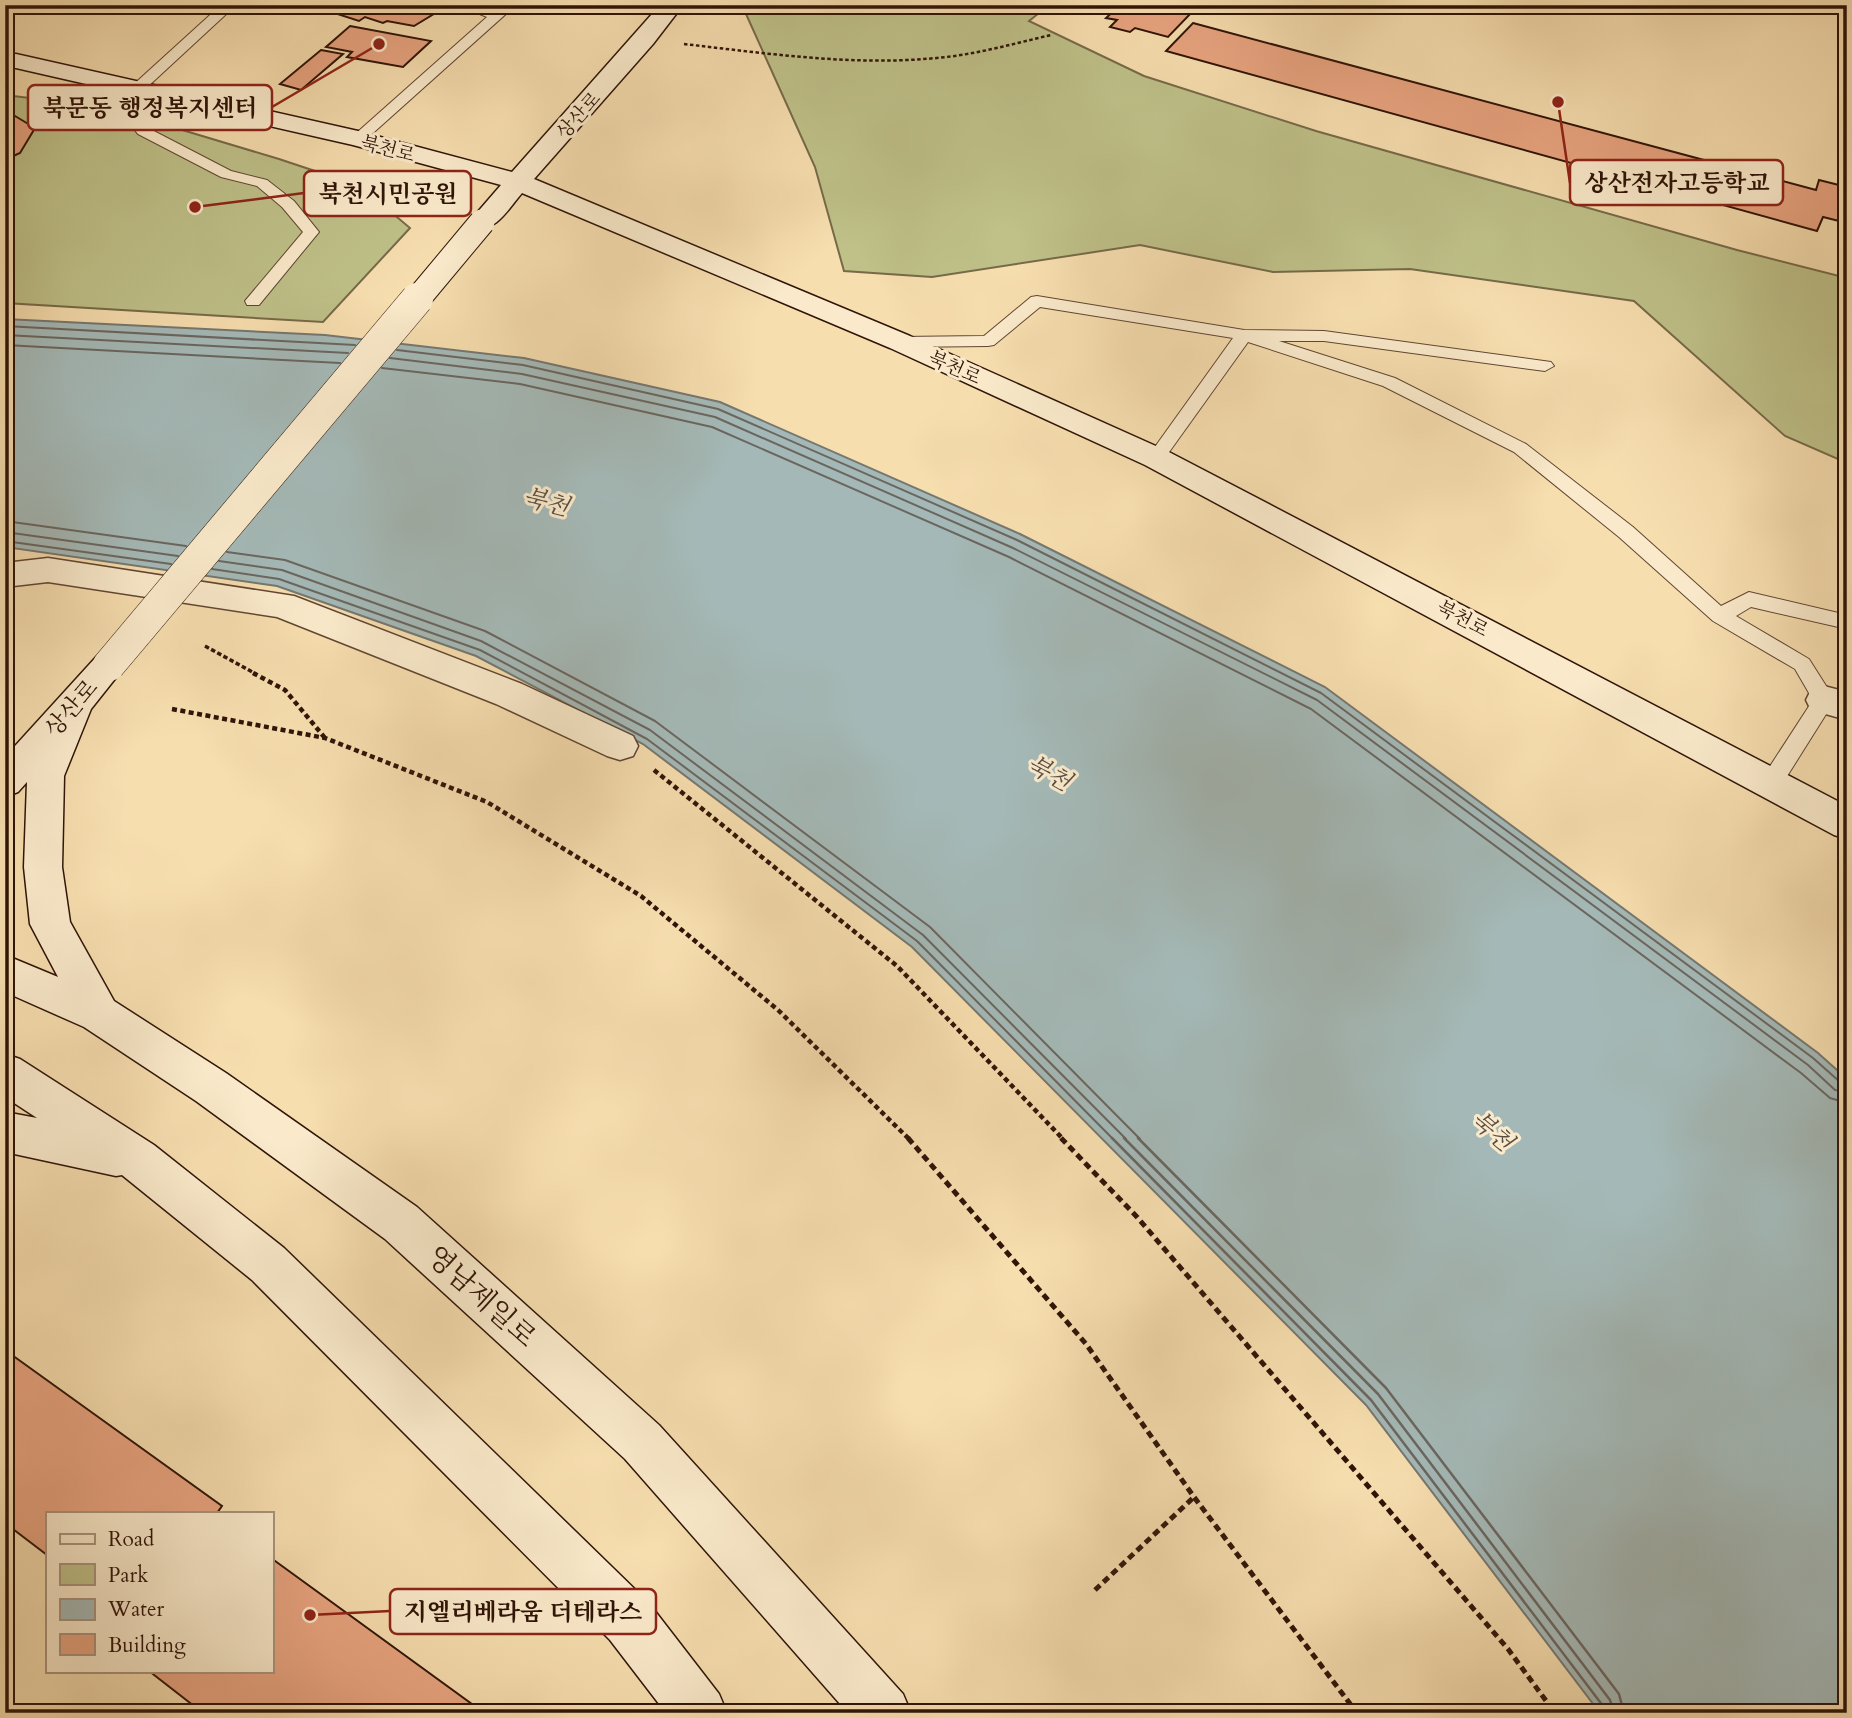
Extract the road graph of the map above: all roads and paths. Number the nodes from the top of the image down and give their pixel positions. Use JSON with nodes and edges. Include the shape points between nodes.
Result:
{"nodes":[{"id":1,"x":229,"y":5,"type":"edge"},
{"id":2,"x":466,"y":5,"type":"edge"},
{"id":3,"x":509,"y":5,"type":"edge"},
{"id":4,"x":672,"y":5,"type":"edge"},
{"id":5,"x":496,"y":16,"type":"junction"},
{"id":6,"x":1051,"y":35,"type":"dead end"},
{"id":7,"x":645,"y":39,"type":"junction"},
{"id":8,"x":9,"y":60,"type":"edge"},
{"id":9,"x":125,"y":85,"type":"junction"},
{"id":10,"x":358,"y":139,"type":"junction"},
{"id":11,"x":518,"y":182,"type":"junction"},
{"id":12,"x":253,"y":301,"type":"dead end"},
{"id":13,"x":1244,"y":335,"type":"junction"},
{"id":14,"x":900,"y":342,"type":"junction"},
{"id":15,"x":1545,"y":366,"type":"dead end"},
{"id":16,"x":1156,"y":458,"type":"junction"},
{"id":17,"x":5,"y":575,"type":"edge"},
{"id":18,"x":1720,"y":616,"type":"junction"},
{"id":19,"x":1847,"y":622,"type":"edge"},
{"id":20,"x":205,"y":646,"type":"dead end"},
{"id":21,"x":1835,"y":703,"type":"edge"},
{"id":22,"x":75,"y":705,"type":"junction"},
{"id":23,"x":172,"y":709,"type":"dead end"},
{"id":24,"x":325,"y":737,"type":"junction"},
{"id":25,"x":5,"y":745,"type":"edge"},
{"id":26,"x":620,"y":746,"type":"joint"},
{"id":27,"x":5,"y":782,"type":"edge"},
{"id":28,"x":1771,"y":783,"type":"junction"},
{"id":29,"x":1847,"y":824,"type":"edge"},
{"id":30,"x":5,"y":973,"type":"edge"},
{"id":31,"x":99,"y":1014,"type":"junction"},
{"id":32,"x":5,"y":1073,"type":"edge"},
{"id":33,"x":5,"y":1132,"type":"edge"},
{"id":34,"x":138,"y":1160,"type":"junction"},
{"id":35,"x":1194,"y":1497,"type":"junction"},
{"id":36,"x":1095,"y":1590,"type":"dead end"},
{"id":37,"x":700,"y":1713,"type":"edge"},
{"id":38,"x":884,"y":1713,"type":"edge"},
{"id":39,"x":1357,"y":1713,"type":"edge"},
{"id":40,"x":1555,"y":1713,"type":"edge"}],
"edges":[{"from":1,"to":9,"type":"lane"},
{"from":2,"to":5,"type":"lane"},
{"from":3,"to":5,"type":"lane"},
{"from":4,"to":7,"type":"street","name":"상산로"},
{"from":5,"to":10,"type":"lane"},
{"from":6,"to":7,"type":"path","via":[[946,57],[867,59]]},
{"from":7,"to":11,"type":"street","name":"상산로"},
{"from":8,"to":9,"type":"street","name":"북천로"},
{"from":9,"to":10,"type":"street","name":"북천로"},
{"from":9,"to":12,"type":"lane","via":[[120,103],[143,131],[226,174],[262,183],[312,232]]},
{"from":10,"to":11,"type":"street","name":"북천로"},
{"from":11,"to":14,"type":"street","name":"북천로"},
{"from":11,"to":22,"type":"street","name":"상산로","bridge":true},
{"from":13,"to":14,"type":"lane","via":[[1037,301],[988,341]]},
{"from":13,"to":15,"type":"lane","via":[[1324,336]]},
{"from":13,"to":16,"type":"lane"},
{"from":13,"to":18,"type":"lane","via":[[1389,382],[1520,448],[1626,531]]},
{"from":14,"to":16,"type":"street","name":"북천로"},
{"from":16,"to":28,"type":"street","name":"북천로"},
{"from":17,"to":26,"type":"street","via":[[48,570],[282,605],[509,694]]},
{"from":18,"to":19,"type":"lane","via":[[1749,599]]},
{"from":18,"to":21,"type":"lane","via":[[1802,664]]},
{"from":20,"to":24,"type":"path","via":[[285,690]]},
{"from":21,"to":28,"type":"lane"},
{"from":22,"to":25,"type":"street"},
{"from":22,"to":27,"type":"street","name":"상산로"},
{"from":22,"to":31,"type":"street","via":[[46,776],[43,867],[50,923]]},
{"from":23,"to":24,"type":"path"},
{"from":24,"to":35,"type":"path","via":[[487,802],[641,896],[778,1010],[918,1148],[1060,1313]]},
{"from":26,"to":40,"type":"path","via":[[897,966],[1137,1217],[1508,1649]]},
{"from":28,"to":29,"type":"street","name":"북천로"},
{"from":30,"to":31,"type":"street","name":"영남제일로"},
{"from":31,"to":38,"type":"street","name":"영남제일로","via":[[211,1087],[401,1223],[642,1442]]},
{"from":32,"to":34,"type":"street"},
{"from":33,"to":34,"type":"street"},
{"from":34,"to":37,"type":"street","via":[[268,1264],[384,1377],[629,1620]]},
{"from":35,"to":36,"type":"path"},
{"from":35,"to":39,"type":"path"}]}
